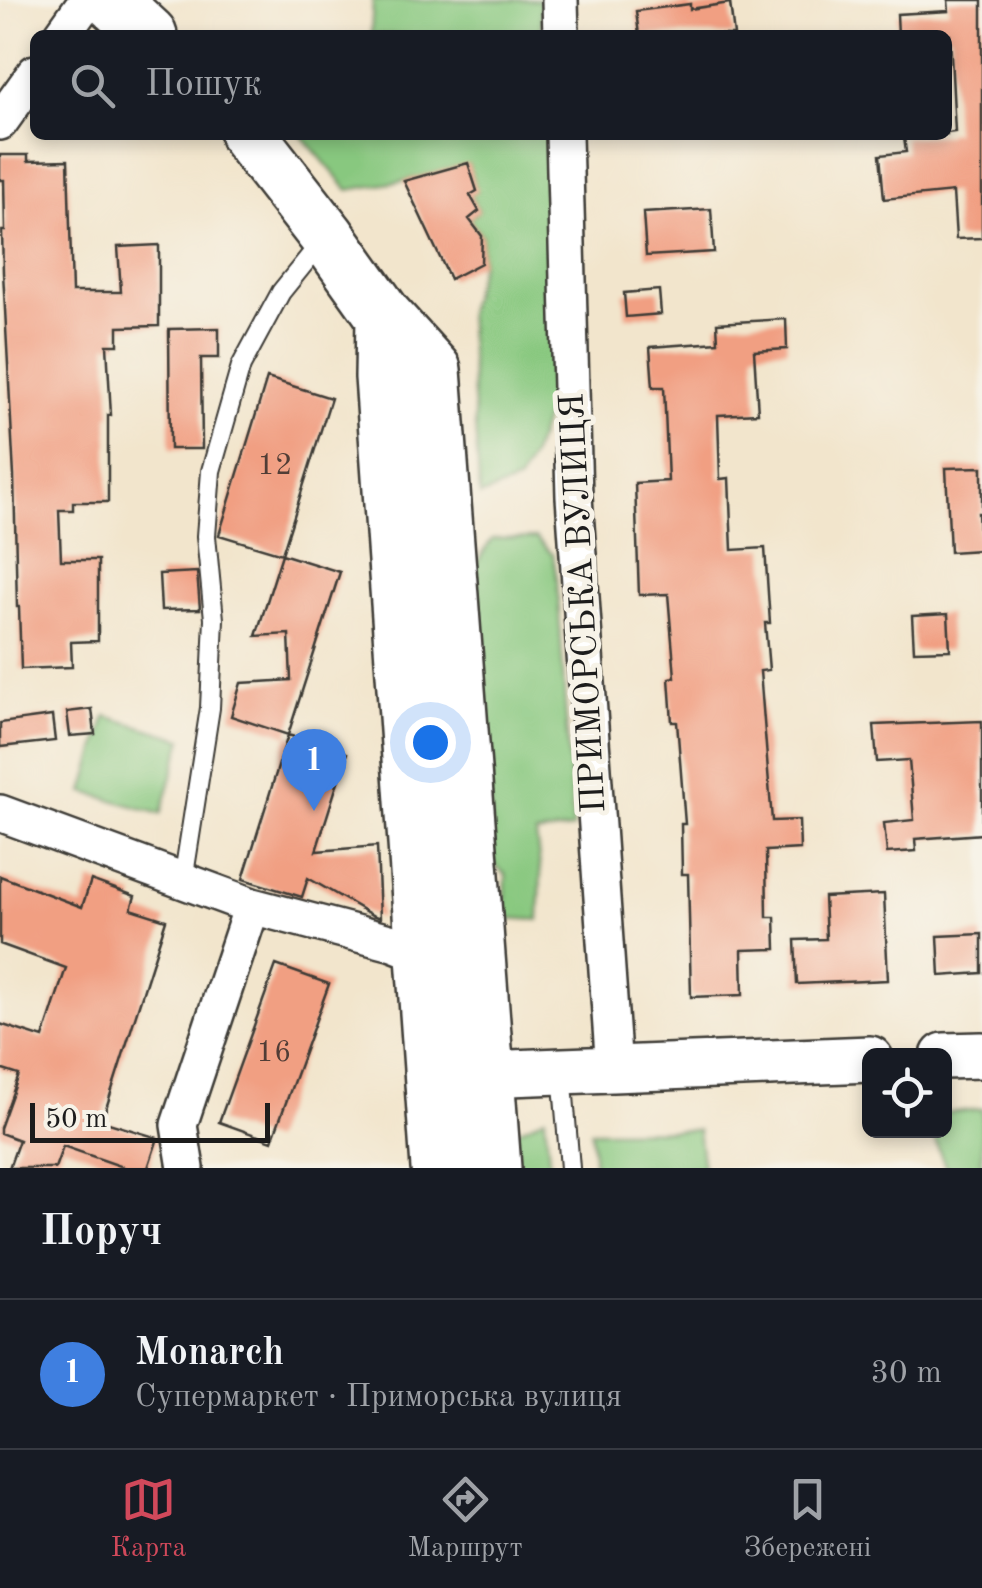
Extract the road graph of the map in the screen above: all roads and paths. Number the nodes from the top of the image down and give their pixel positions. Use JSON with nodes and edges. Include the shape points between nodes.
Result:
{"nodes":[{"id":1,"x":87,"y":0,"type":"edge"},
{"id":2,"x":111,"y":0,"type":"edge"},
{"id":3,"x":560,"y":0,"type":"edge"},
{"id":4,"x":66,"y":30,"type":"edge"},
{"id":5,"x":143,"y":30,"type":"edge"},
{"id":6,"x":561,"y":30,"type":"edge"},
{"id":7,"x":30,"y":80,"type":"edge"},
{"id":8,"x":0,"y":122,"type":"edge"},
{"id":9,"x":252,"y":140,"type":"edge"},
{"id":10,"x":564,"y":140,"type":"edge"},
{"id":11,"x":327,"y":236,"type":"junction"},
{"id":12,"x":408,"y":373,"type":"junction"},
{"id":13,"x":0,"y":813,"type":"edge"},
{"id":14,"x":184,"y":881,"type":"junction"},
{"id":15,"x":252,"y":906,"type":"junction"},
{"id":16,"x":424,"y":956,"type":"junction"},
{"id":17,"x":982,"y":1055,"type":"edge"},
{"id":18,"x":952,"y":1056,"type":"edge"},
{"id":19,"x":862,"y":1060,"type":"edge"},
{"id":20,"x":614,"y":1070,"type":"junction"},
{"id":21,"x":562,"y":1072,"type":"junction"},
{"id":22,"x":486,"y":1074,"type":"junction"},
{"id":23,"x":186,"y":1168,"type":"edge"},
{"id":24,"x":438,"y":1168,"type":"edge"},
{"id":25,"x":493,"y":1168,"type":"edge"},
{"id":26,"x":570,"y":1168,"type":"edge"}],
"edges":[{"from":1,"to":4,"type":"street"},
{"from":2,"to":5,"type":"main road"},
{"from":3,"to":6,"type":"street"},
{"from":7,"to":8,"type":"street"},
{"from":9,"to":11,"type":"main road"},
{"from":10,"to":20,"type":"street","name":"ПРИМОРСЬКА ВУЛИЦЯ","via":[[574,496]]},
{"from":11,"to":12,"type":"main road","via":[[384,316]]},
{"from":11,"to":14,"type":"lane","via":[[280,292],[241,366],[210,471],[210,708]]},
{"from":12,"to":16,"type":"main road"},
{"from":12,"to":22,"type":"main road"},
{"from":13,"to":14,"type":"street"},
{"from":14,"to":15,"type":"street"},
{"from":15,"to":16,"type":"street"},
{"from":15,"to":23,"type":"street","via":[[179,1124]]},
{"from":16,"to":24,"type":"main road"},
{"from":17,"to":18,"type":"street"},
{"from":19,"to":20,"type":"street"},
{"from":20,"to":21,"type":"street"},
{"from":21,"to":22,"type":"street"},
{"from":21,"to":26,"type":"lane"},
{"from":22,"to":25,"type":"main road"}]}
